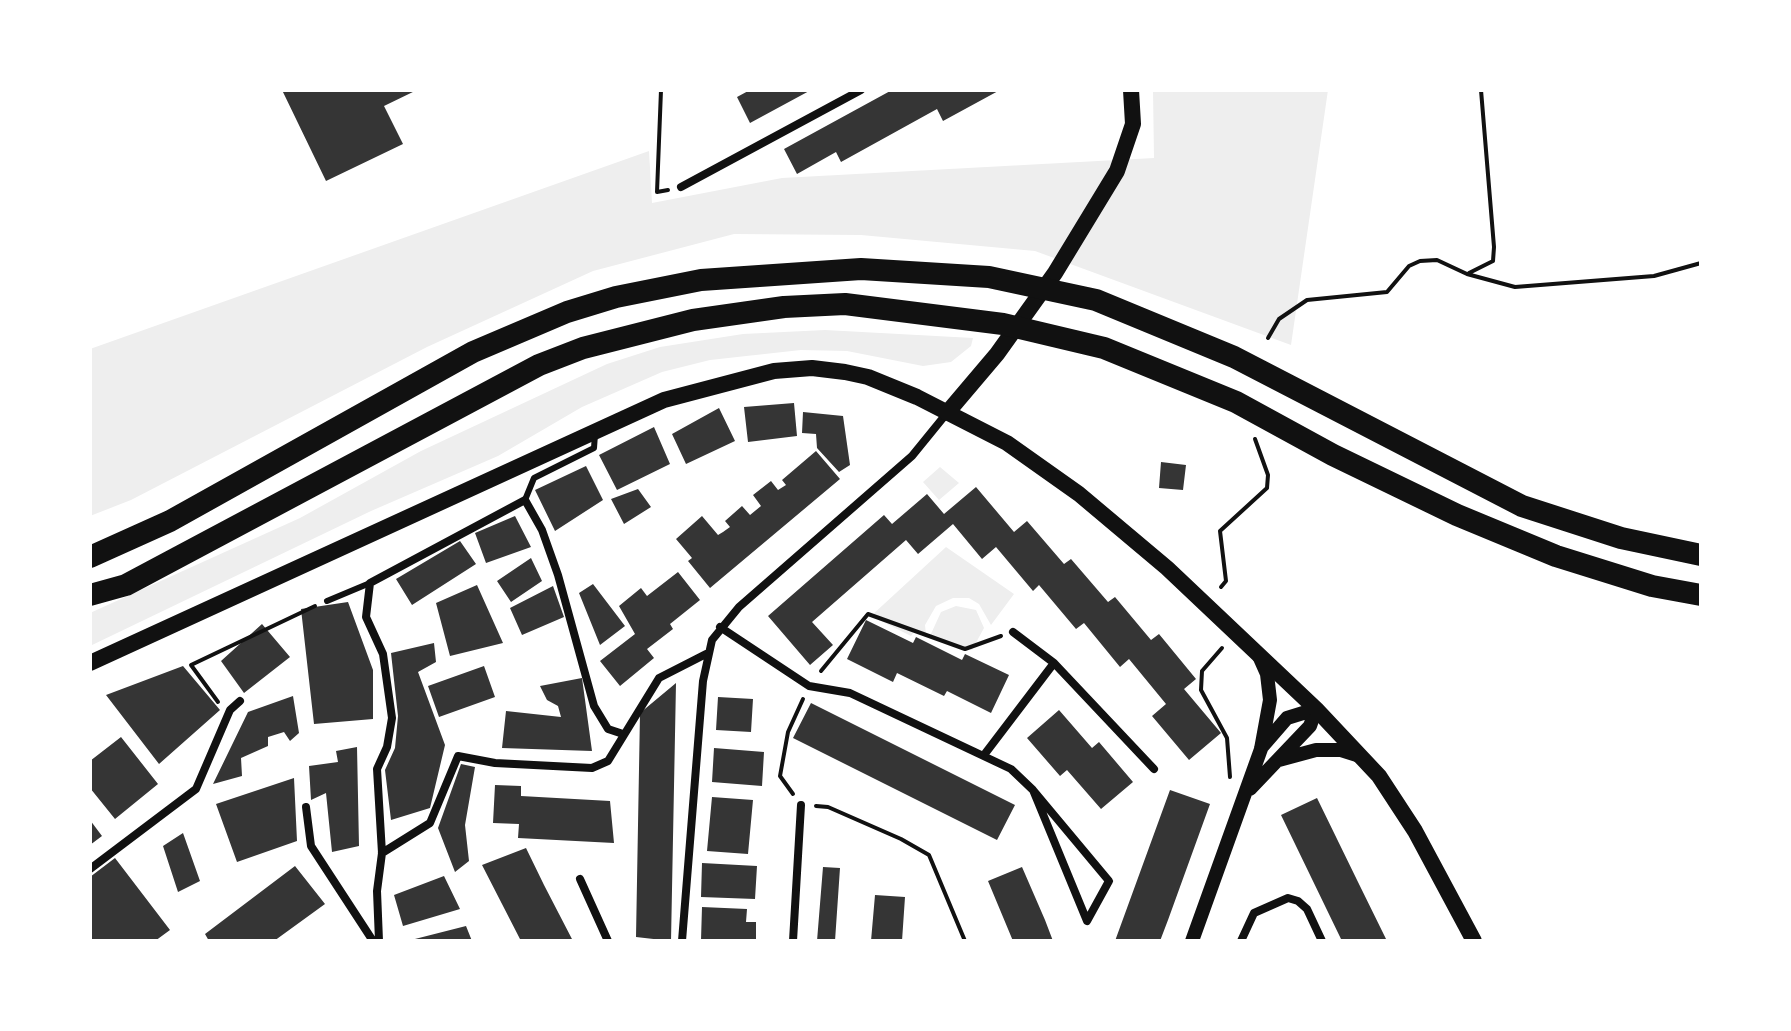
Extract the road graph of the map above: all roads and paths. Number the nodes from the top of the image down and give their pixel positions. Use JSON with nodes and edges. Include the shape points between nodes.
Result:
{"nodes":[{"id":1,"x":661,"y":90,"type":"edge"},
{"id":2,"x":861,"y":90,"type":"edge"},
{"id":3,"x":1131,"y":90,"type":"edge"},
{"id":4,"x":1481,"y":90,"type":"edge"},
{"id":5,"x":681,"y":187,"type":"dead end"},
{"id":6,"x":657,"y":192,"type":"dead end"},
{"id":7,"x":1701,"y":263,"type":"edge"},
{"id":8,"x":1467,"y":274,"type":"junction"},
{"id":9,"x":1268,"y":338,"type":"dead end"},
{"id":10,"x":947,"y":413,"type":"junction"},
{"id":11,"x":595,"y":429,"type":"junction"},
{"id":12,"x":1255,"y":439,"type":"dead end"},
{"id":13,"x":525,"y":500,"type":"junction"},
{"id":14,"x":1701,"y":555,"type":"edge"},
{"id":15,"x":90,"y":557,"type":"edge"},
{"id":16,"x":370,"y":583,"type":"junction"},
{"id":17,"x":1221,"y":587,"type":"dead end"},
{"id":18,"x":90,"y":595,"type":"edge"},
{"id":19,"x":1701,"y":595,"type":"edge"},
{"id":20,"x":327,"y":601,"type":"joint"},
{"id":21,"x":720,"y":627,"type":"junction"},
{"id":22,"x":1013,"y":632,"type":"joint"},
{"id":23,"x":1235,"y":633,"type":"junction"},
{"id":24,"x":706,"y":654,"type":"junction"},
{"id":25,"x":1258,"y":655,"type":"junction"},
{"id":26,"x":90,"y":663,"type":"edge"},
{"id":27,"x":1054,"y":663,"type":"junction"},
{"id":28,"x":809,"y":686,"type":"junction"},
{"id":29,"x":240,"y":701,"type":"dead end"},
{"id":30,"x":1316,"y":709,"type":"junction"},
{"id":31,"x":230,"y":710,"type":"junction"},
{"id":32,"x":623,"y":734,"type":"junction"},
{"id":33,"x":1261,"y":749,"type":"junction"},
{"id":34,"x":984,"y":755,"type":"junction"},
{"id":35,"x":1364,"y":758,"type":"junction"},
{"id":36,"x":1271,"y":763,"type":"junction"},
{"id":37,"x":1154,"y":769,"type":"dead end"},
{"id":38,"x":1033,"y":790,"type":"junction"},
{"id":39,"x":1241,"y":801,"type":"junction"},
{"id":40,"x":801,"y":805,"type":"junction"},
{"id":41,"x":306,"y":807,"type":"dead end"},
{"id":42,"x":382,"y":853,"type":"junction"},
{"id":43,"x":90,"y":869,"type":"edge"},
{"id":44,"x":580,"y":879,"type":"dead end"},
{"id":45,"x":376,"y":941,"type":"edge"},
{"id":46,"x":608,"y":941,"type":"edge"},
{"id":47,"x":682,"y":941,"type":"edge"},
{"id":48,"x":793,"y":941,"type":"edge"},
{"id":49,"x":965,"y":941,"type":"edge"},
{"id":50,"x":1192,"y":941,"type":"edge"},
{"id":51,"x":1241,"y":941,"type":"edge"},
{"id":52,"x":1322,"y":941,"type":"edge"},
{"id":53,"x":1474,"y":941,"type":"edge"}],
"edges":[{"from":1,"to":6,"type":"path"},
{"from":2,"to":5,"type":"street"},
{"from":3,"to":10,"type":"main road","via":[[1133,124],[1117,171],[997,354]]},
{"from":4,"to":8,"type":"path","via":[[1493,261]]},
{"from":7,"to":8,"type":"path","via":[[1654,276],[1515,287]]},
{"from":8,"to":9,"type":"path","via":[[1437,260],[1420,261],[1387,292],[1307,300],[1279,319]]},
{"from":10,"to":11,"type":"main road","via":[[868,377],[793,369],[664,400]]},
{"from":10,"to":21,"type":"street","via":[[912,456]]},
{"from":10,"to":23,"type":"main road","via":[[1007,443],[1079,494]]},
{"from":11,"to":13,"type":"lane","via":[[594,448],[534,478]]},
{"from":11,"to":26,"type":"main road"},
{"from":12,"to":17,"type":"path","via":[[1268,475],[1267,488],[1220,531],[1226,581]]},
{"from":13,"to":16,"type":"street"},
{"from":13,"to":32,"type":"street","via":[[558,575],[594,706],[608,729]]},
{"from":14,"to":15,"type":"highway","via":[[1621,538],[1522,506],[1234,357],[1096,300],[989,277],[861,269],[701,280],[567,312],[473,352],[170,521]]},
{"from":16,"to":20,"type":"lane"},
{"from":16,"to":42,"type":"street","via":[[366,617],[383,654],[392,718],[377,769]]},
{"from":18,"to":19,"type":"highway","via":[[126,585],[539,365],[583,348],[693,320],[845,304],[1003,324],[1104,348],[1236,402],[1457,515],[1556,556],[1652,586]]},
{"from":20,"to":31,"type":"path","via":[[191,665]]},
{"from":21,"to":24,"type":"street"},
{"from":21,"to":28,"type":"street"},
{"from":22,"to":27,"type":"street"},
{"from":22,"to":28,"type":"path","via":[[965,649],[868,614]]},
{"from":23,"to":25,"type":"main road"},
{"from":23,"to":39,"type":"path","via":[[1202,671],[1201,690],[1227,738],[1228,791]]},
{"from":24,"to":32,"type":"street","via":[[659,678]]},
{"from":24,"to":47,"type":"street"},
{"from":25,"to":30,"type":"main road"},
{"from":25,"to":33,"type":"street","via":[[1270,700]]},
{"from":27,"to":34,"type":"street"},
{"from":27,"to":37,"type":"street"},
{"from":28,"to":34,"type":"street","via":[[850,693]]},
{"from":28,"to":40,"type":"path","via":[[788,732],[780,776]]},
{"from":29,"to":31,"type":"street"},
{"from":30,"to":33,"type":"street","via":[[1287,718]]},
{"from":30,"to":35,"type":"main road"},
{"from":30,"to":36,"type":"street","via":[[1310,726]]},
{"from":31,"to":43,"type":"street","via":[[196,789]]},
{"from":32,"to":42,"type":"street","via":[[608,761],[592,768],[458,756],[430,823]]},
{"from":33,"to":39,"type":"street"},
{"from":34,"to":38,"type":"street","via":[[1011,769]]},
{"from":35,"to":36,"type":"street","via":[[1341,750],[1316,750]]},
{"from":35,"to":53,"type":"main road","via":[[1404,812]]},
{"from":36,"to":39,"type":"street"},
{"from":38,"to":38,"type":"street","via":[[1063,869],[1087,921],[1109,881]]},
{"from":39,"to":50,"type":"street"},
{"from":40,"to":48,"type":"street"},
{"from":40,"to":49,"type":"path","via":[[828,807],[929,855]]},
{"from":41,"to":45,"type":"street","via":[[311,846]]},
{"from":42,"to":45,"type":"street"},
{"from":44,"to":46,"type":"street"},
{"from":51,"to":52,"type":"street","via":[[1254,913],[1288,898],[1307,909]]}]}
